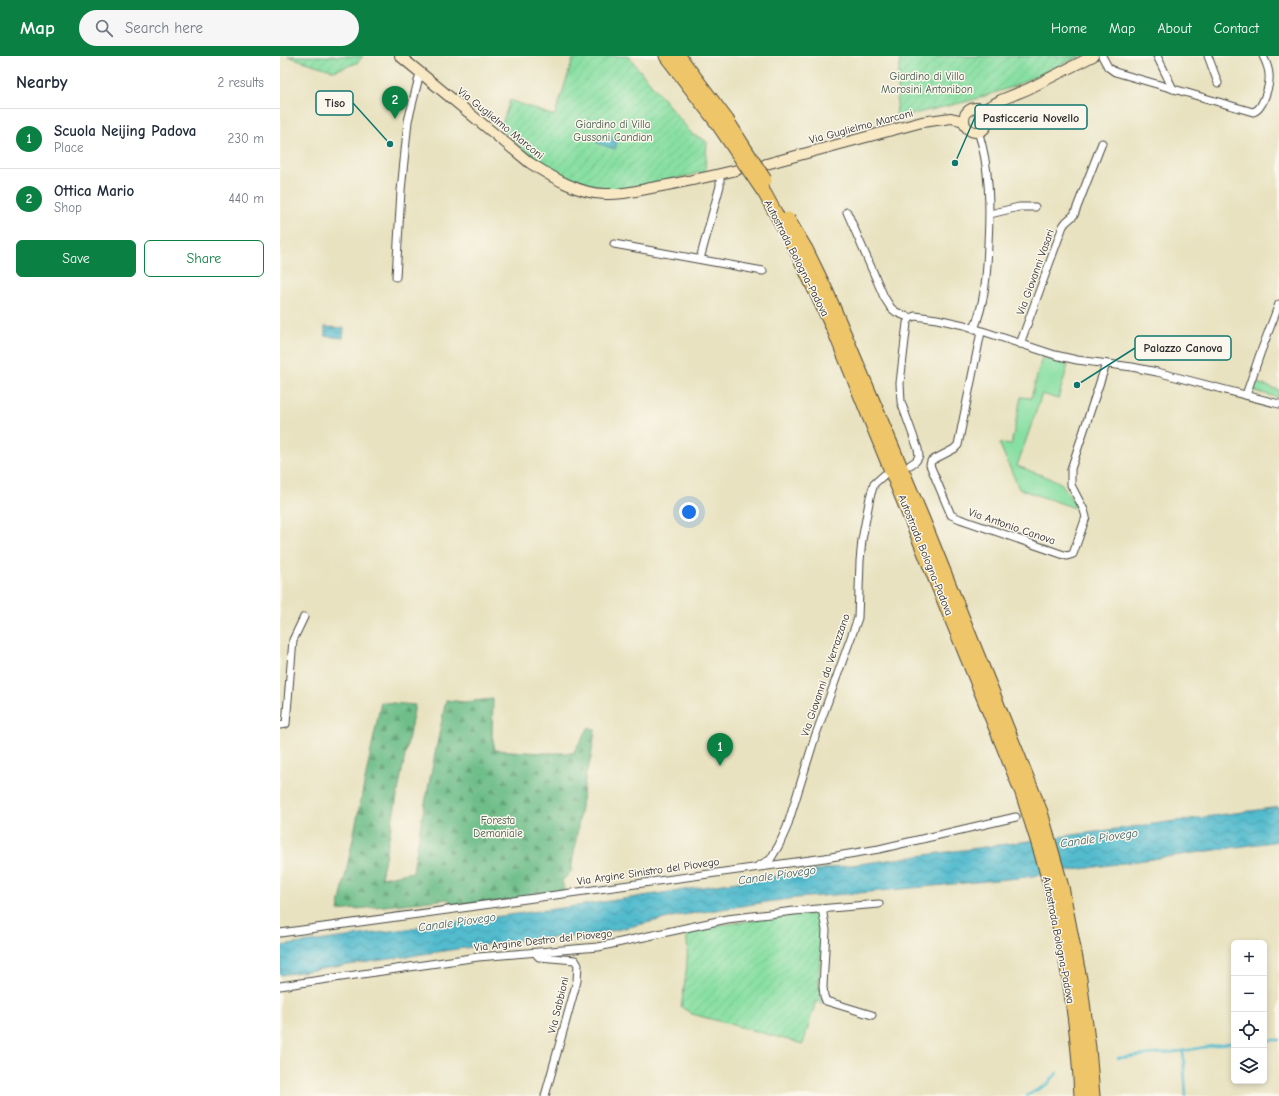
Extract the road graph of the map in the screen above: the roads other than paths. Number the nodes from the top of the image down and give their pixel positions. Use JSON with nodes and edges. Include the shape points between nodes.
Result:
{"nodes":[{"id":1,"x":400,"y":56,"type":"edge"},
{"id":2,"x":666,"y":56,"type":"edge"},
{"id":3,"x":678,"y":56,"type":"edge"},
{"id":4,"x":1093,"y":56,"type":"edge"},
{"id":5,"x":1102,"y":56,"type":"edge"},
{"id":6,"x":1157,"y":56,"type":"edge"},
{"id":7,"x":1208,"y":56,"type":"edge"},
{"id":8,"x":1264,"y":56,"type":"edge"},
{"id":9,"x":420,"y":73,"type":"junction"},
{"id":10,"x":1218,"y":83,"type":"dead end"},
{"id":11,"x":1173,"y":89,"type":"junction"},
{"id":12,"x":983,"y":110,"type":"junction"},
{"id":13,"x":722,"y":121,"type":"junction"},
{"id":14,"x":964,"y":121,"type":"junction"},
{"id":15,"x":978,"y":131,"type":"junction"},
{"id":16,"x":1102,"y":143,"type":"dead end"},
{"id":17,"x":766,"y":164,"type":"dead end"},
{"id":18,"x":737,"y":170,"type":"dead end"},
{"id":19,"x":720,"y":174,"type":"junction"},
{"id":20,"x":1035,"y":207,"type":"dead end"},
{"id":21,"x":847,"y":212,"type":"dead end"},
{"id":22,"x":990,"y":214,"type":"junction"},
{"id":23,"x":614,"y":244,"type":"dead end"},
{"id":24,"x":700,"y":259,"type":"junction"},
{"id":25,"x":763,"y":271,"type":"dead end"},
{"id":26,"x":396,"y":277,"type":"dead end"},
{"id":27,"x":1279,"y":304,"type":"edge"},
{"id":28,"x":910,"y":318,"type":"junction"},
{"id":29,"x":977,"y":330,"type":"junction"},
{"id":30,"x":1020,"y":344,"type":"junction"},
{"id":31,"x":1106,"y":364,"type":"junction"},
{"id":32,"x":1246,"y":395,"type":"junction"},
{"id":33,"x":1279,"y":404,"type":"edge"},
{"id":34,"x":910,"y":465,"type":"dead end"},
{"id":35,"x":884,"y":475,"type":"dead end"},
{"id":36,"x":304,"y":616,"type":"dead end"},
{"id":37,"x":280,"y":725,"type":"edge"},
{"id":38,"x":1016,"y":817,"type":"dead end"},
{"id":39,"x":752,"y":867,"type":"junction"},
{"id":40,"x":879,"y":904,"type":"dead end"},
{"id":41,"x":822,"y":909,"type":"junction"},
{"id":42,"x":1063,"y":920,"type":"junction"},
{"id":43,"x":280,"y":933,"type":"edge"},
{"id":44,"x":536,"y":953,"type":"junction"},
{"id":45,"x":280,"y":986,"type":"edge"},
{"id":46,"x":872,"y":1015,"type":"dead end"},
{"id":47,"x":545,"y":1096,"type":"edge"},
{"id":48,"x":1081,"y":1096,"type":"edge"},
{"id":49,"x":1093,"y":1096,"type":"edge"}],
"edges":[{"from":1,"to":9,"type":"street","name":"Via Guglielmo Marconi"},
{"from":2,"to":13,"type":"highway","name":"Autostrada Bologna-Padova"},
{"from":3,"to":13,"type":"highway","name":"Autostrada Bologna-Padova"},
{"from":4,"to":12,"type":"street"},
{"from":5,"to":11,"type":"street","via":[[1115,72]]},
{"from":6,"to":11,"type":"street"},
{"from":7,"to":10,"type":"street"},
{"from":8,"to":11,"type":"street","via":[[1269,82],[1260,108],[1256,111],[1250,112]]},
{"from":9,"to":19,"type":"street","name":"Via Guglielmo Marconi","via":[[530,163],[577,188],[605,194],[628,193]]},
{"from":9,"to":26,"type":"street","via":[[408,121]]},
{"from":12,"to":14,"type":"street","via":[[972,109],[966,113]]},
{"from":12,"to":15,"type":"street","via":[[987,116],[987,124]]},
{"from":13,"to":42,"type":"highway","name":"Autostrada Bologna-Padova","bridge":true,"via":[[764,194],[801,250],[1027,792],[1042,856]]},
{"from":14,"to":15,"type":"street","name":"Via Guglielmo Marconi","via":[[970,130]]},
{"from":14,"to":17,"type":"street","name":"Via Guglielmo Marconi","via":[[952,118],[922,122]]},
{"from":15,"to":22,"type":"street","via":[[984,151]]},
{"from":16,"to":30,"type":"street","name":"Via Giovanni Vasari","via":[[1074,215],[1063,226]]},
{"from":18,"to":19,"type":"street","name":"Via Guglielmo Marconi"},
{"from":19,"to":24,"type":"street","via":[[720,186]]},
{"from":20,"to":22,"type":"street","via":[[1019,207]]},
{"from":21,"to":28,"type":"street","via":[[884,297],[891,308]]},
{"from":22,"to":29,"type":"street","via":[[986,283]]},
{"from":23,"to":24,"type":"street"},
{"from":24,"to":25,"type":"street"},
{"from":27,"to":32,"type":"street"},
{"from":28,"to":29,"type":"street","via":[[915,316],[937,319]]},
{"from":28,"to":34,"type":"street","via":[[907,322],[900,383],[901,402],[919,456]]},
{"from":29,"to":30,"type":"street"},
{"from":29,"to":31,"type":"street","name":"Via Antonio Canova","via":[[958,445],[931,461],[930,465],[951,515],[1067,556],[1073,554],[1086,516],[1072,485],[1071,469]]},
{"from":30,"to":31,"type":"street","via":[[1077,360]]},
{"from":31,"to":32,"type":"street","via":[[1157,372]]},
{"from":32,"to":33,"type":"street"},
{"from":35,"to":39,"type":"street","name":"Via Giovanni da Verrazzano","via":[[874,484],[870,497],[860,561],[858,618],[779,846],[770,860]]},
{"from":36,"to":37,"type":"street","via":[[292,640],[286,724]]},
{"from":38,"to":39,"type":"street","name":"Via Argine Sinistro del Piovego","via":[[879,849],[762,868]]},
{"from":39,"to":43,"type":"street","name":"Via Argine Sinistro del Piovego"},
{"from":40,"to":41,"type":"street","name":"Via Argine Destro del Piovego"},
{"from":41,"to":44,"type":"street","name":"Via Argine Destro del Piovego","via":[[727,919],[598,947]]},
{"from":41,"to":46,"type":"street","via":[[826,930],[823,987],[826,1001]]},
{"from":42,"to":48,"type":"highway","name":"Autostrada Bologna-Padova"},
{"from":42,"to":49,"type":"highway","name":"Autostrada Bologna-Padova","via":[[1080,979]]},
{"from":44,"to":45,"type":"street","name":"Via Argine Destro del Piovego","via":[[478,958]]},
{"from":44,"to":47,"type":"street","name":"Via Sabbioni","via":[[539,957],[575,960],[578,965],[576,986]]}]}
